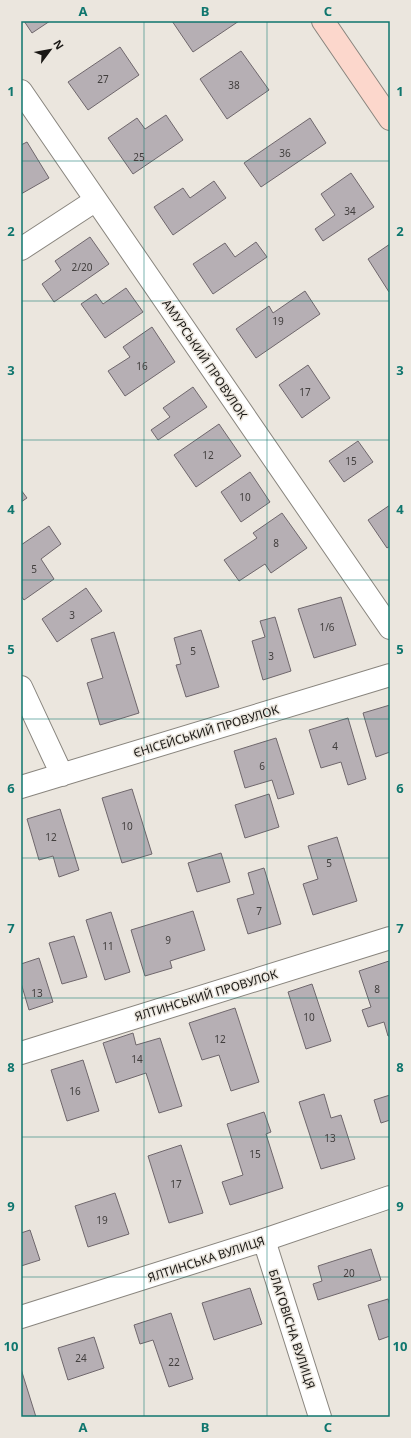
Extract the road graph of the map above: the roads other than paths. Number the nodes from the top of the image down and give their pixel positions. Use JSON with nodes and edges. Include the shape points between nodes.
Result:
{"nodes":[{"id":1,"x":323,"y":21,"type":"edge"},
{"id":2,"x":21,"y":91,"type":"edge"},
{"id":3,"x":390,"y":119,"type":"edge"},
{"id":4,"x":96,"y":200,"type":"junction"},
{"id":5,"x":21,"y":248,"type":"edge"},
{"id":6,"x":390,"y":628,"type":"edge"},
{"id":7,"x":390,"y":675,"type":"edge"},
{"id":8,"x":21,"y":687,"type":"edge"},
{"id":9,"x":62,"y":774,"type":"junction"},
{"id":10,"x":21,"y":787,"type":"edge"},
{"id":11,"x":390,"y":938,"type":"edge"},
{"id":12,"x":21,"y":1052,"type":"edge"},
{"id":13,"x":390,"y":1197,"type":"edge"},
{"id":14,"x":264,"y":1240,"type":"junction"},
{"id":15,"x":21,"y":1317,"type":"edge"},
{"id":16,"x":320,"y":1417,"type":"edge"}],
"edges":[{"from":1,"to":3,"type":"street"},
{"from":2,"to":4,"type":"street","name":"АМУРСЬКИЙ ПРОВУЛОК"},
{"from":4,"to":5,"type":"street"},
{"from":4,"to":6,"type":"street","name":"АМУРСЬКИЙ ПРОВУЛОК"},
{"from":7,"to":9,"type":"street","name":"ЄНІСЕЙСЬКИЙ ПРОВУЛОК"},
{"from":8,"to":9,"type":"street"},
{"from":9,"to":10,"type":"street","name":"ЄНІСЕЙСЬКИЙ ПРОВУЛОК"},
{"from":11,"to":12,"type":"street","name":"ЯЛТИНСЬКИЙ ПРОВУЛОК"},
{"from":13,"to":14,"type":"street","name":"ЯЛТИНСЬКА ВУЛИЦЯ"},
{"from":14,"to":15,"type":"street","name":"ЯЛТИНСЬКА ВУЛИЦЯ"},
{"from":14,"to":16,"type":"street","name":"БЛАГОВІСНА ВУЛИЦЯ"}]}
